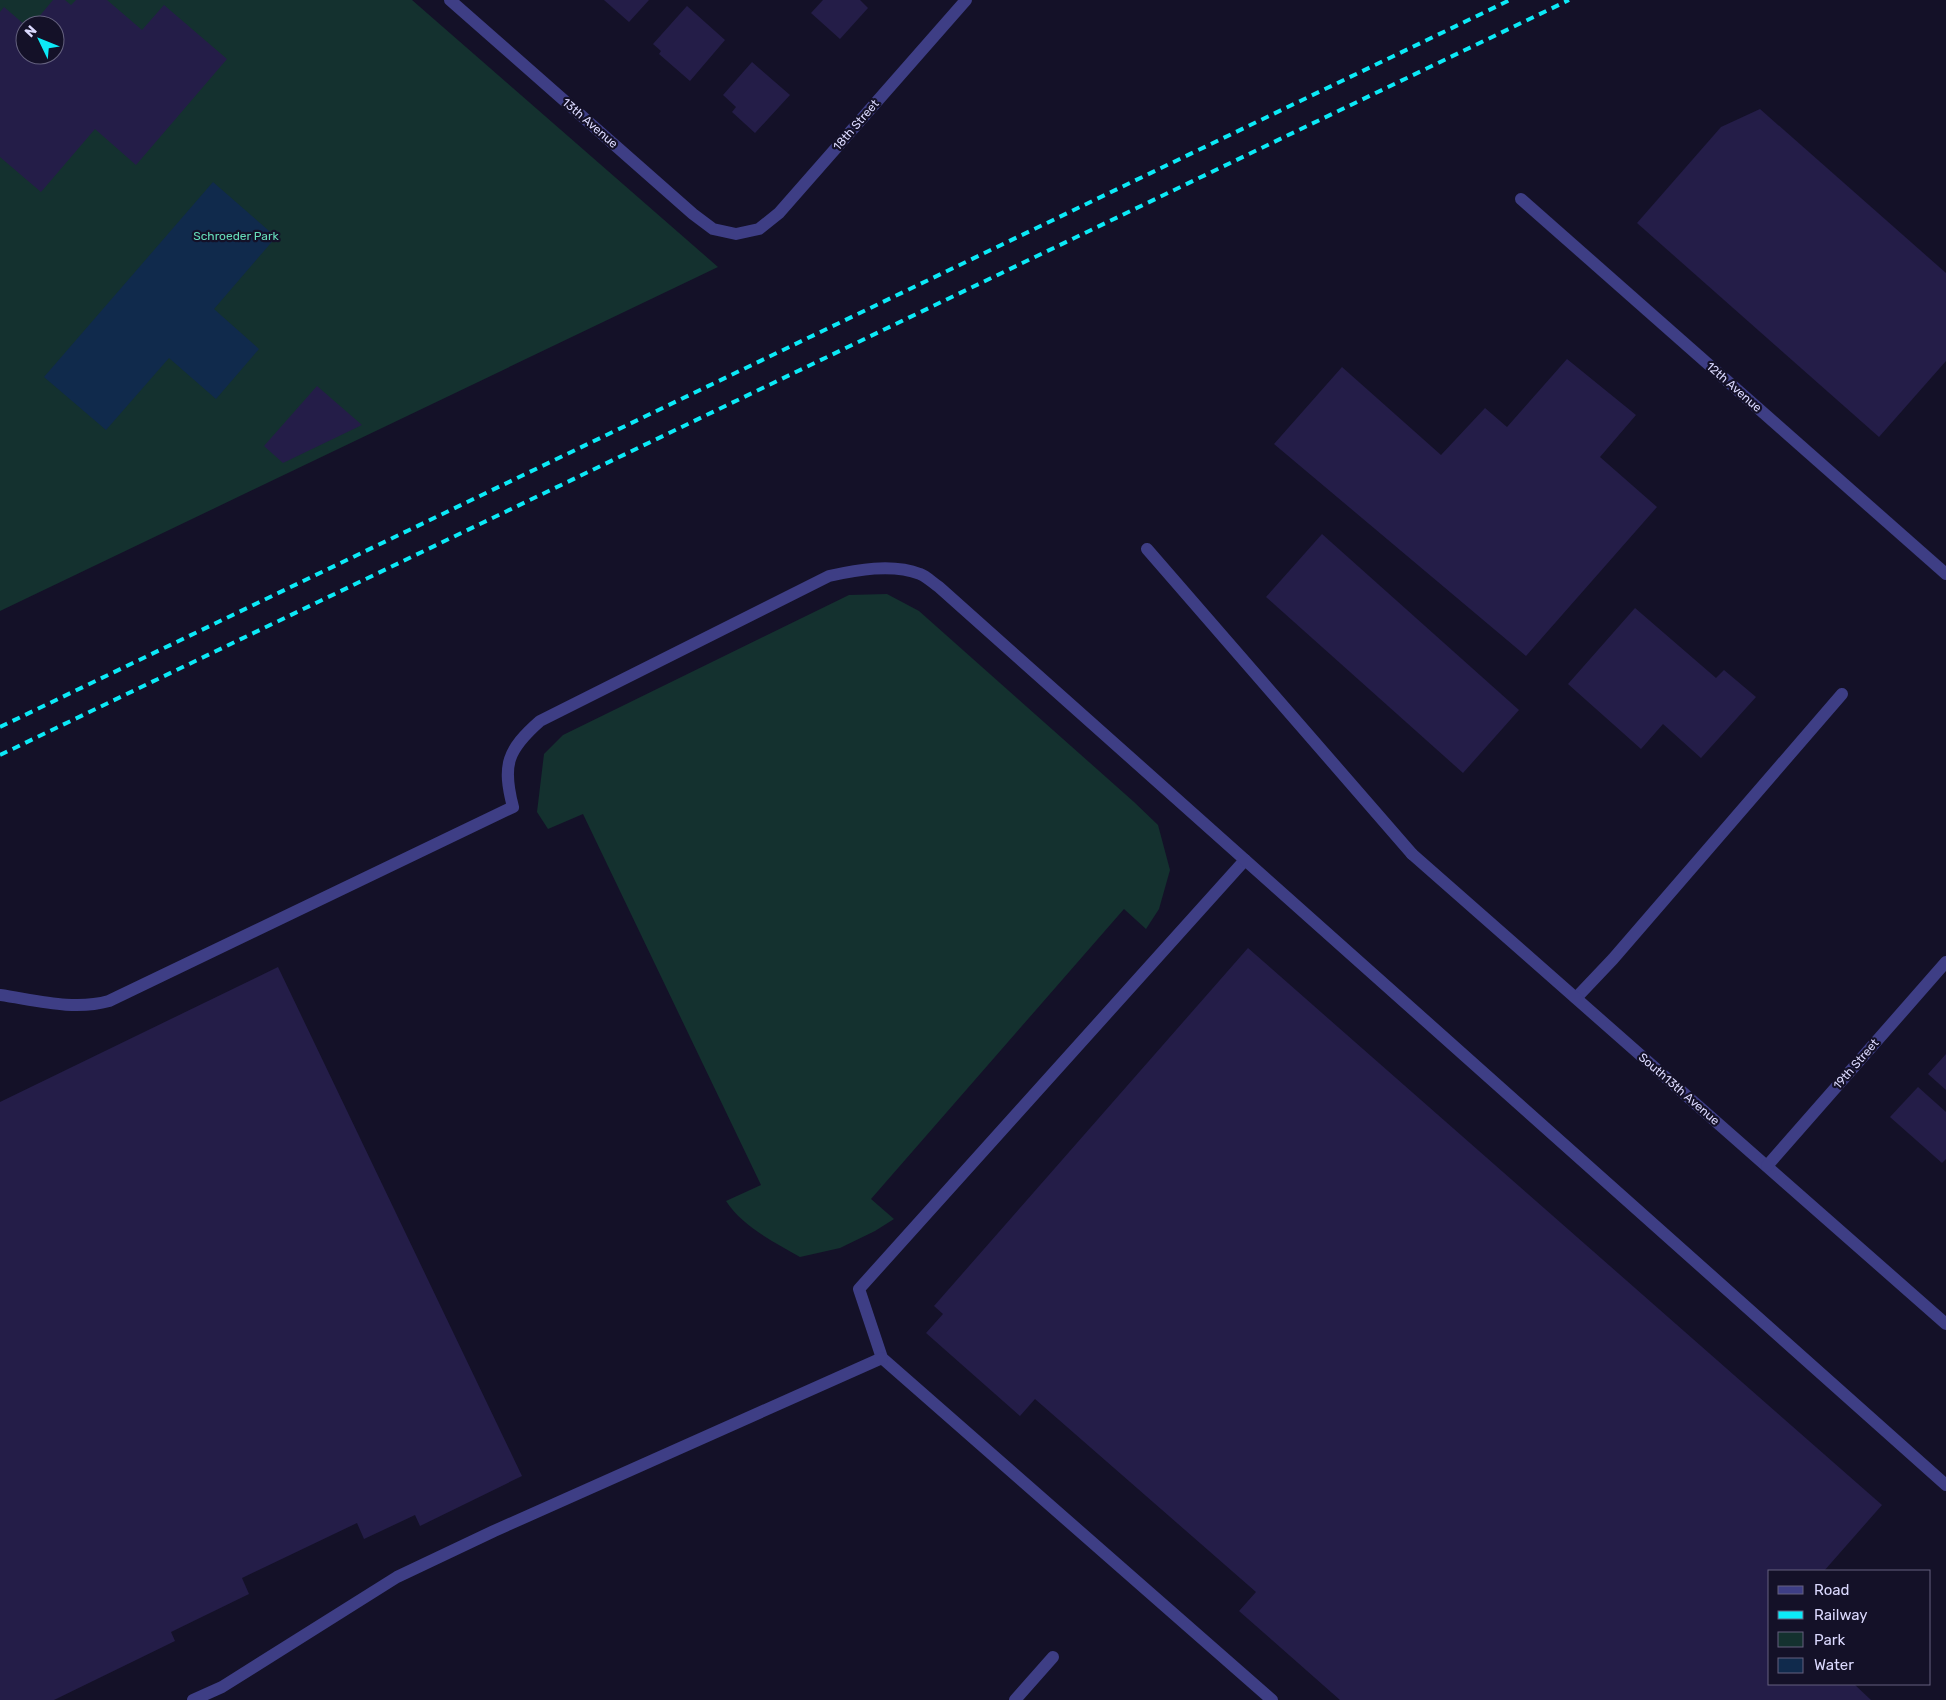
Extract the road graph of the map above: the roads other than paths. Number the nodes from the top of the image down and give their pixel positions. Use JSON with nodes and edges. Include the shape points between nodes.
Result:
{"nodes":[{"id":1,"x":450,"y":0,"type":"edge"},
{"id":2,"x":966,"y":0,"type":"edge"},
{"id":3,"x":1521,"y":200,"type":"dead end"},
{"id":4,"x":736,"y":234,"type":"joint"},
{"id":5,"x":1147,"y":549,"type":"dead end"},
{"id":6,"x":1946,"y":574,"type":"edge"},
{"id":7,"x":1842,"y":694,"type":"dead end"},
{"id":8,"x":1245,"y":860,"type":"junction"},
{"id":9,"x":1946,"y":962,"type":"edge"},
{"id":10,"x":0,"y":995,"type":"edge"},
{"id":11,"x":1576,"y":998,"type":"junction"},
{"id":12,"x":1767,"y":1166,"type":"junction"},
{"id":13,"x":1946,"y":1324,"type":"edge"},
{"id":14,"x":882,"y":1358,"type":"junction"},
{"id":15,"x":1946,"y":1486,"type":"edge"},
{"id":16,"x":1053,"y":1657,"type":"dead end"},
{"id":17,"x":193,"y":1700,"type":"edge"},
{"id":18,"x":1015,"y":1700,"type":"edge"},
{"id":19,"x":1272,"y":1700,"type":"edge"}],
"edges":[{"from":1,"to":4,"type":"street","name":"13th Avenue","via":[[693,214],[713,229]]},
{"from":2,"to":4,"type":"street","name":"18th Street","via":[[779,213],[759,229]]},
{"from":3,"to":6,"type":"street","name":"12th Avenue"},
{"from":5,"to":11,"type":"street","name":"South13th Avenue","via":[[1412,854]]},
{"from":7,"to":11,"type":"street"},
{"from":8,"to":10,"type":"street","via":[[939,587],[920,574],[873,568],[829,576],[540,721],[521,738],[509,760],[507,783],[513,807],[109,1001],[75,1005]]},
{"from":8,"to":14,"type":"street","via":[[860,1289]]},
{"from":8,"to":15,"type":"street"},
{"from":9,"to":12,"type":"street","name":"19th Street"},
{"from":11,"to":12,"type":"street","name":"South13th Avenue"},
{"from":12,"to":13,"type":"street","name":"South13th Avenue"},
{"from":14,"to":17,"type":"street","via":[[494,1531],[397,1578],[222,1687]]},
{"from":14,"to":19,"type":"street"},
{"from":16,"to":18,"type":"street"}]}
